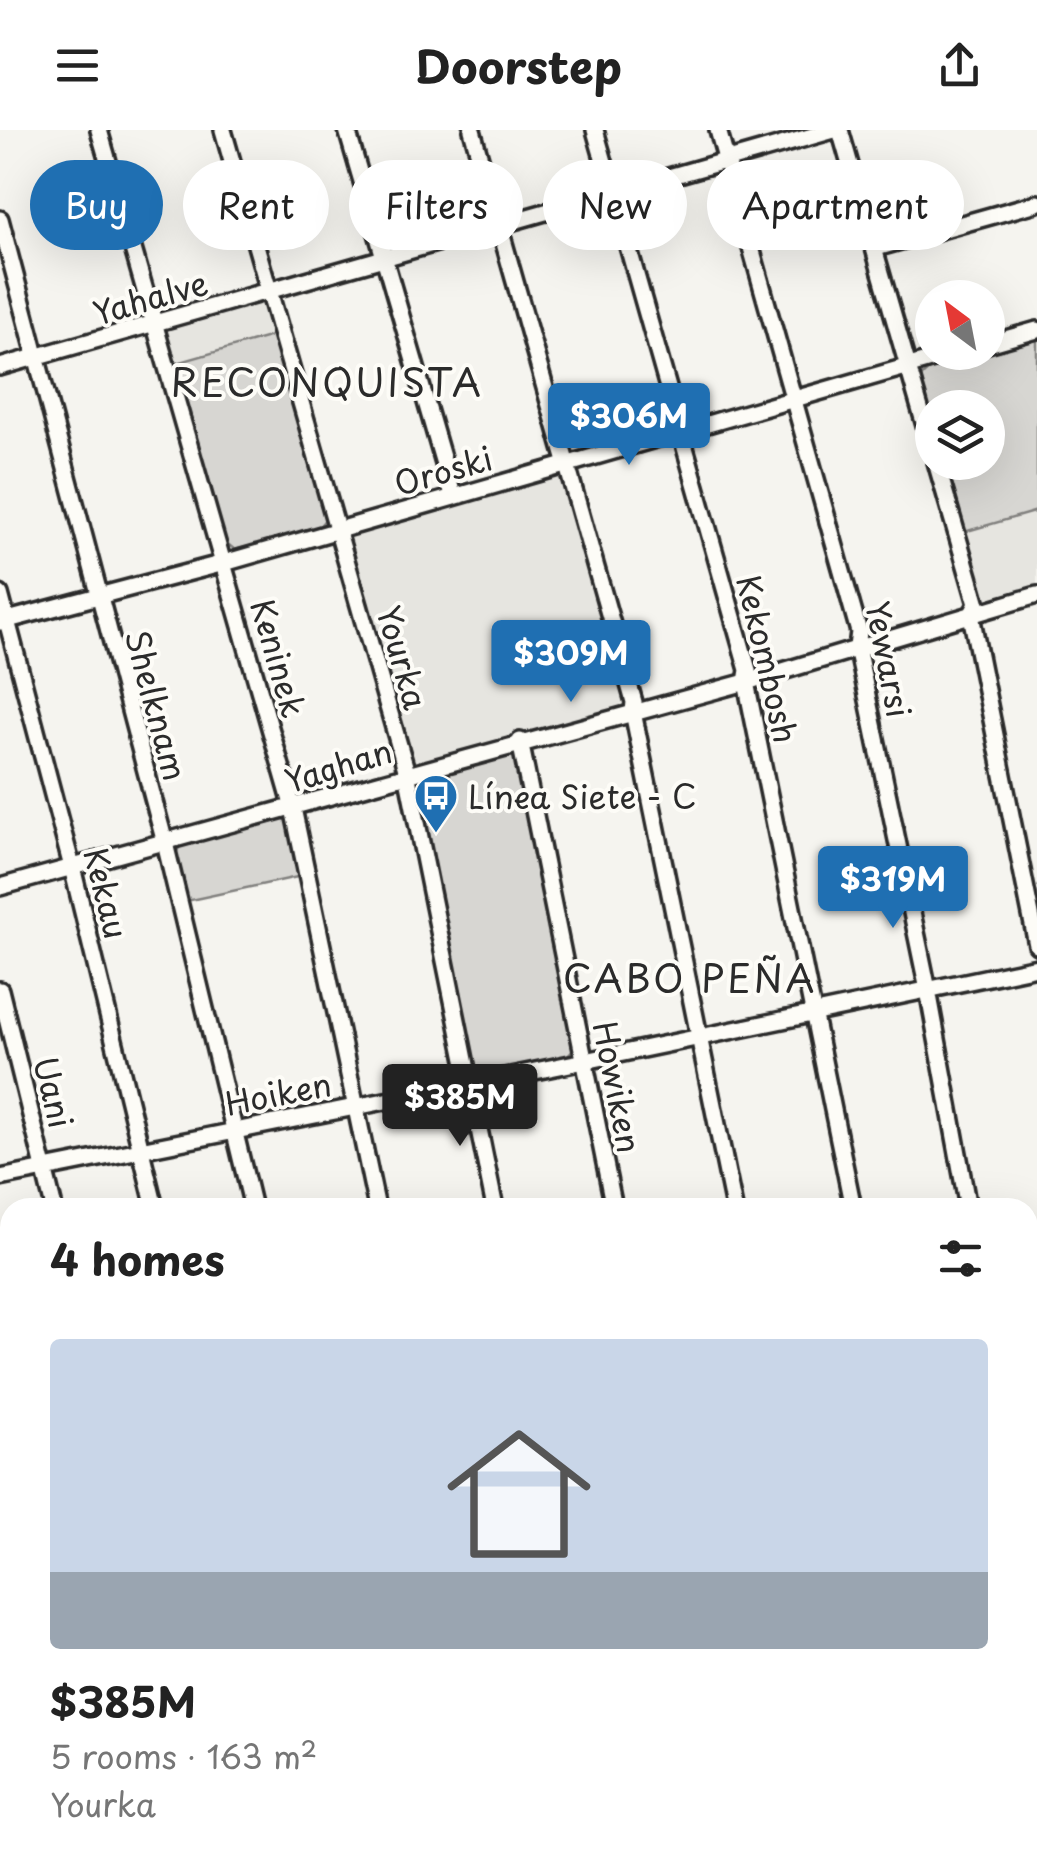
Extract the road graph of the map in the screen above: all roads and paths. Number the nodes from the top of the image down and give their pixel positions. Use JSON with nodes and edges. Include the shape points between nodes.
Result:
{"nodes":[{"id":1,"x":99,"y":130,"type":"edge"},
{"id":2,"x":223,"y":130,"type":"edge"},
{"id":3,"x":347,"y":130,"type":"edge"},
{"id":4,"x":472,"y":130,"type":"edge"},
{"id":5,"x":595,"y":130,"type":"edge"},
{"id":6,"x":718,"y":130,"type":"edge"},
{"id":7,"x":837,"y":130,"type":"edge"},
{"id":8,"x":481,"y":160,"type":"edge"},
{"id":9,"x":604,"y":160,"type":"edge"},
{"id":10,"x":727,"y":160,"type":"edge"},
{"id":11,"x":735,"y":160,"type":"edge"},
{"id":12,"x":847,"y":160,"type":"edge"},
{"id":13,"x":1037,"y":203,"type":"edge"},
{"id":14,"x":0,"y":219,"type":"edge"},
{"id":15,"x":964,"y":223,"type":"edge"},
{"id":16,"x":414,"y":250,"type":"edge"},
{"id":17,"x":508,"y":250,"type":"edge"},
{"id":18,"x":630,"y":250,"type":"edge"},
{"id":19,"x":753,"y":250,"type":"edge"},
{"id":20,"x":877,"y":250,"type":"edge"},
{"id":21,"x":385,"y":258,"type":"junction"},
{"id":22,"x":269,"y":292,"type":"junction"},
{"id":23,"x":155,"y":324,"type":"junction"},
{"id":24,"x":1037,"y":330,"type":"edge"},
{"id":25,"x":1005,"y":339,"type":"edge"},
{"id":26,"x":36,"y":357,"type":"junction"},
{"id":27,"x":915,"y":364,"type":"edge"},
{"id":28,"x":908,"y":366,"type":"junction"},
{"id":29,"x":0,"y":367,"type":"edge"},
{"id":30,"x":915,"y":390,"type":"edge"},
{"id":31,"x":794,"y":397,"type":"junction"},
{"id":32,"x":680,"y":430,"type":"junction"},
{"id":33,"x":566,"y":463,"type":"junction"},
{"id":34,"x":941,"y":480,"type":"edge"},
{"id":35,"x":453,"y":495,"type":"junction"},
{"id":36,"x":338,"y":530,"type":"junction"},
{"id":37,"x":224,"y":563,"type":"junction"},
{"id":38,"x":0,"y":594,"type":"edge"},
{"id":39,"x":1037,"y":595,"type":"edge"},
{"id":40,"x":100,"y":596,"type":"junction"},
{"id":41,"x":971,"y":615,"type":"junction"},
{"id":42,"x":4,"y":621,"type":"edge"},
{"id":43,"x":857,"y":646,"type":"junction"},
{"id":44,"x":746,"y":682,"type":"junction"},
{"id":45,"x":633,"y":712,"type":"junction"},
{"id":46,"x":520,"y":742,"type":"junction"},
{"id":47,"x":407,"y":773,"type":"junction"},
{"id":48,"x":293,"y":808,"type":"junction"},
{"id":49,"x":165,"y":843,"type":"junction"},
{"id":50,"x":72,"y":867,"type":"junction"},
{"id":51,"x":0,"y":887,"type":"edge"},
{"id":52,"x":1037,"y":945,"type":"edge"},
{"id":53,"x":1037,"y":967,"type":"edge"},
{"id":54,"x":0,"y":990,"type":"edge"},
{"id":55,"x":928,"y":990,"type":"junction"},
{"id":56,"x":814,"y":1014,"type":"junction"},
{"id":57,"x":698,"y":1037,"type":"junction"},
{"id":58,"x":585,"y":1061,"type":"junction"},
{"id":59,"x":470,"y":1082,"type":"junction"},
{"id":60,"x":357,"y":1106,"type":"junction"},
{"id":61,"x":236,"y":1130,"type":"junction"},
{"id":62,"x":140,"y":1147,"type":"junction"},
{"id":63,"x":44,"y":1168,"type":"junction"},
{"id":64,"x":0,"y":1178,"type":"edge"},
{"id":65,"x":52,"y":1198,"type":"edge"},
{"id":66,"x":153,"y":1198,"type":"edge"},
{"id":67,"x":251,"y":1198,"type":"edge"},
{"id":68,"x":375,"y":1198,"type":"edge"},
{"id":69,"x":492,"y":1198,"type":"edge"},
{"id":70,"x":612,"y":1198,"type":"edge"},
{"id":71,"x":732,"y":1198,"type":"edge"},
{"id":72,"x":851,"y":1198,"type":"edge"},
{"id":73,"x":966,"y":1198,"type":"edge"}],
"edges":[{"from":1,"to":23,"type":"street","name":"Keninek"},
{"from":2,"to":22,"type":"street","name":"Yourka"},
{"from":3,"to":21,"type":"street"},
{"from":4,"to":8,"type":"street"},
{"from":5,"to":9,"type":"street","name":"Kekombosh"},
{"from":6,"to":10,"type":"street","name":"Yewarsi"},
{"from":7,"to":11,"type":"street","name":"Yahalve"},
{"from":7,"to":12,"type":"street"},
{"from":13,"to":15,"type":"street"},
{"from":14,"to":26,"type":"street","name":"Shelknam"},
{"from":16,"to":21,"type":"street","name":"Yahalve"},
{"from":17,"to":33,"type":"street"},
{"from":18,"to":32,"type":"street","name":"Kekombosh"},
{"from":19,"to":31,"type":"street","name":"Yewarsi"},
{"from":20,"to":28,"type":"street"},
{"from":21,"to":22,"type":"street","name":"Yahalve"},
{"from":21,"to":35,"type":"street"},
{"from":22,"to":23,"type":"street","name":"Yahalve"},
{"from":22,"to":36,"type":"street","name":"Yourka"},
{"from":23,"to":26,"type":"street","name":"Yahalve"},
{"from":23,"to":37,"type":"street","name":"Keninek"},
{"from":24,"to":25,"type":"street"},
{"from":26,"to":29,"type":"street","name":"Yahalve"},
{"from":26,"to":40,"type":"street","name":"Shelknam"},
{"from":27,"to":28,"type":"street","name":"Oroski"},
{"from":28,"to":30,"type":"street"},
{"from":28,"to":31,"type":"street","name":"Oroski"},
{"from":31,"to":32,"type":"street","name":"Oroski"},
{"from":31,"to":43,"type":"street","name":"Yewarsi","via":[[860,632]]},
{"from":32,"to":33,"type":"street","name":"Oroski"},
{"from":32,"to":44,"type":"street","name":"Kekombosh"},
{"from":33,"to":35,"type":"street","name":"Oroski"},
{"from":33,"to":45,"type":"street"},
{"from":34,"to":41,"type":"street","via":[[977,604]]},
{"from":35,"to":36,"type":"street","name":"Oroski"},
{"from":36,"to":37,"type":"street","name":"Oroski"},
{"from":36,"to":47,"type":"street","name":"Yourka"},
{"from":37,"to":40,"type":"street","name":"Oroski"},
{"from":37,"to":48,"type":"street","name":"Keninek"},
{"from":38,"to":42,"type":"street","name":"Kekau"},
{"from":39,"to":41,"type":"street","name":"Yaghan"},
{"from":40,"to":42,"type":"street","name":"Oroski"},
{"from":40,"to":49,"type":"street","name":"Shelknam"},
{"from":41,"to":43,"type":"street","name":"Yaghan"},
{"from":41,"to":52,"type":"street"},
{"from":42,"to":50,"type":"street","name":"Kekau"},
{"from":43,"to":44,"type":"street","name":"Yaghan"},
{"from":43,"to":55,"type":"street","name":"Yewarsi"},
{"from":44,"to":45,"type":"street","name":"Yaghan"},
{"from":44,"to":56,"type":"street","name":"Kekombosh"},
{"from":45,"to":46,"type":"street","name":"Yaghan"},
{"from":45,"to":57,"type":"street"},
{"from":46,"to":47,"type":"street","name":"Yaghan"},
{"from":46,"to":58,"type":"street","name":"Howiken"},
{"from":47,"to":48,"type":"street","name":"Yaghan"},
{"from":47,"to":59,"type":"street","name":"Yourka"},
{"from":48,"to":49,"type":"street","name":"Yaghan"},
{"from":48,"to":60,"type":"street","name":"Keninek"},
{"from":49,"to":50,"type":"street","name":"Yaghan"},
{"from":49,"to":61,"type":"street","name":"Shelknam"},
{"from":50,"to":51,"type":"street","name":"Yaghan"},
{"from":50,"to":62,"type":"street","name":"Kekau"},
{"from":53,"to":55,"type":"street","name":"Hoiken"},
{"from":54,"to":63,"type":"street","name":"Uani"},
{"from":55,"to":56,"type":"street","name":"Hoiken"},
{"from":55,"to":73,"type":"street","name":"Yewarsi"},
{"from":56,"to":57,"type":"street","name":"Hoiken"},
{"from":56,"to":72,"type":"street","name":"Kekombosh"},
{"from":57,"to":58,"type":"street","name":"Hoiken"},
{"from":57,"to":71,"type":"street"},
{"from":58,"to":59,"type":"street","name":"Hoiken"},
{"from":58,"to":70,"type":"street","name":"Howiken"},
{"from":59,"to":60,"type":"street","name":"Hoiken"},
{"from":59,"to":69,"type":"street","name":"Yourka"},
{"from":60,"to":61,"type":"street","name":"Hoiken"},
{"from":60,"to":68,"type":"street","name":"Keninek"},
{"from":61,"to":62,"type":"street","name":"Hoiken"},
{"from":61,"to":67,"type":"street","name":"Shelknam"},
{"from":62,"to":63,"type":"street","name":"Hoiken"},
{"from":62,"to":66,"type":"street","name":"Kekau"},
{"from":63,"to":64,"type":"street","name":"Hoiken"},
{"from":63,"to":65,"type":"street","name":"Uani"}]}
